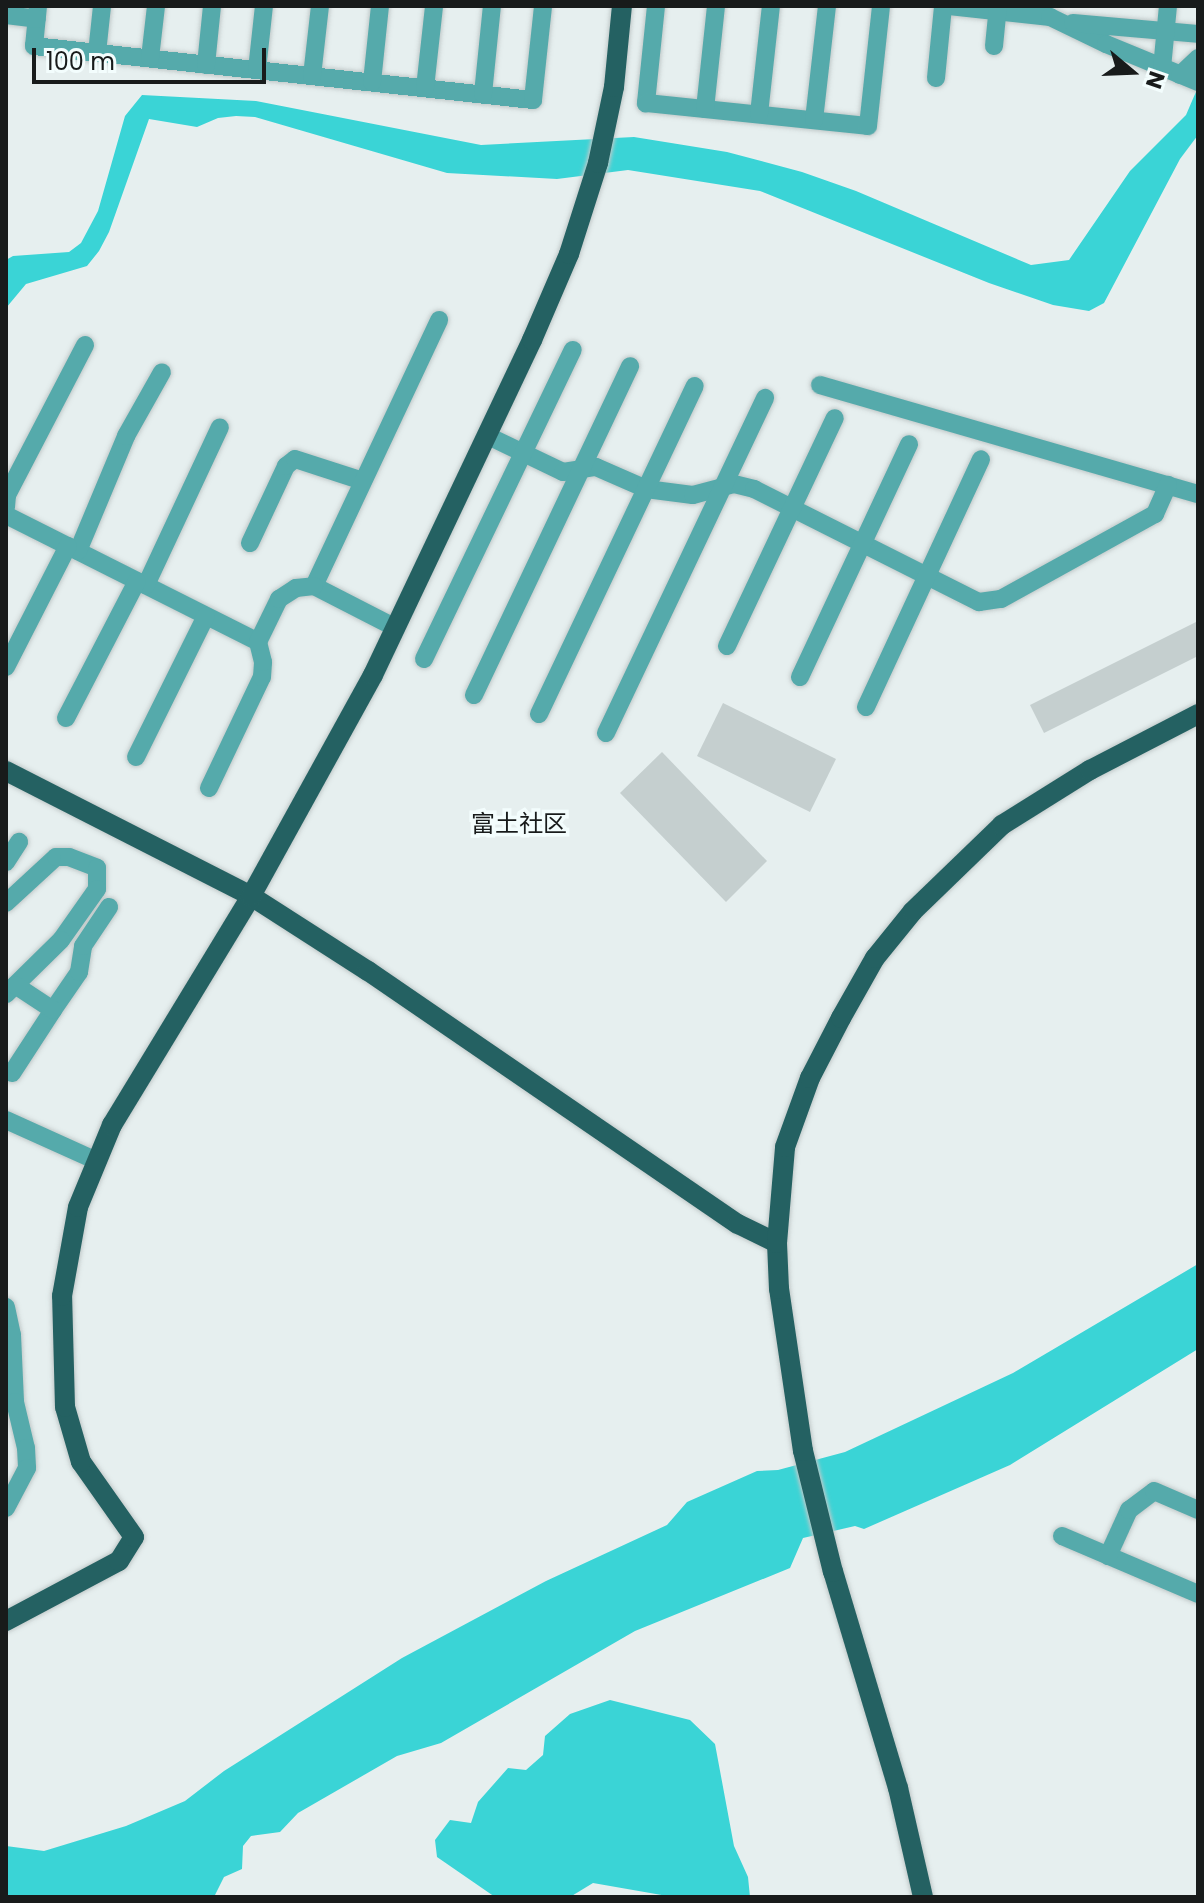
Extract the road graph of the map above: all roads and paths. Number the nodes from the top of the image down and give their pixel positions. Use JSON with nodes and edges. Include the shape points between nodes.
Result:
{"nodes":[{"id":1,"x":102,"y":6,"type":"edge"},
{"id":2,"x":156,"y":6,"type":"edge"},
{"id":3,"x":212,"y":6,"type":"edge"},
{"id":4,"x":264,"y":6,"type":"edge"},
{"id":5,"x":320,"y":6,"type":"edge"},
{"id":6,"x":380,"y":6,"type":"edge"},
{"id":7,"x":434,"y":6,"type":"edge"},
{"id":8,"x":492,"y":6,"type":"edge"},
{"id":9,"x":543,"y":6,"type":"edge"},
{"id":10,"x":622,"y":6,"type":"edge"},
{"id":11,"x":656,"y":6,"type":"edge"},
{"id":12,"x":716,"y":6,"type":"edge"},
{"id":13,"x":771,"y":6,"type":"edge"},
{"id":14,"x":827,"y":6,"type":"edge"},
{"id":15,"x":881,"y":6,"type":"edge"},
{"id":16,"x":946,"y":6,"type":"edge"},
{"id":17,"x":1110,"y":6,"type":"edge"},
{"id":18,"x":1168,"y":6,"type":"edge"},
{"id":19,"x":998,"y":9,"type":"edge"},
{"id":20,"x":38,"y":12,"type":"edge"},
{"id":21,"x":6,"y":15,"type":"edge"},
{"id":22,"x":1054,"y":15,"type":"edge"},
{"id":23,"x":1166,"y":31,"type":"junction"},
{"id":24,"x":1198,"y":34,"type":"edge"},
{"id":25,"x":1107,"y":35,"type":"junction"},
{"id":26,"x":994,"y":46,"type":"dead end"},
{"id":27,"x":97,"y":53,"type":"junction"},
{"id":28,"x":150,"y":58,"type":"junction"},
{"id":29,"x":1198,"y":58,"type":"edge"},
{"id":30,"x":206,"y":65,"type":"junction"},
{"id":31,"x":1162,"y":68,"type":"junction"},
{"id":32,"x":257,"y":70,"type":"junction"},
{"id":33,"x":312,"y":76,"type":"junction"},
{"id":34,"x":936,"y":78,"type":"dead end"},
{"id":35,"x":1189,"y":79,"type":"edge"},
{"id":36,"x":372,"y":82,"type":"junction"},
{"id":37,"x":425,"y":88,"type":"junction"},
{"id":38,"x":483,"y":94,"type":"junction"},
{"id":39,"x":705,"y":109,"type":"junction"},
{"id":40,"x":759,"y":114,"type":"junction"},
{"id":41,"x":814,"y":120,"type":"junction"},
{"id":42,"x":439,"y":320,"type":"dead end"},
{"id":43,"x":85,"y":345,"type":"dead end"},
{"id":44,"x":573,"y":350,"type":"dead end"},
{"id":45,"x":630,"y":366,"type":"dead end"},
{"id":46,"x":162,"y":372,"type":"dead end"},
{"id":47,"x":820,"y":385,"type":"dead end"},
{"id":48,"x":695,"y":386,"type":"dead end"},
{"id":49,"x":765,"y":398,"type":"dead end"},
{"id":50,"x":835,"y":418,"type":"dead end"},
{"id":51,"x":220,"y":427,"type":"dead end"},
{"id":52,"x":488,"y":436,"type":"junction"},
{"id":53,"x":909,"y":444,"type":"dead end"},
{"id":54,"x":523,"y":454,"type":"junction"},
{"id":55,"x":981,"y":459,"type":"dead end"},
{"id":56,"x":581,"y":468,"type":"junction"},
{"id":57,"x":363,"y":481,"type":"junction"},
{"id":58,"x":1168,"y":485,"type":"junction"},
{"id":59,"x":723,"y":487,"type":"junction"},
{"id":60,"x":646,"y":489,"type":"junction"},
{"id":61,"x":1198,"y":494,"type":"edge"},
{"id":62,"x":6,"y":507,"type":"edge"},
{"id":63,"x":792,"y":508,"type":"junction"},
{"id":64,"x":6,"y":515,"type":"edge"},
{"id":65,"x":250,"y":543,"type":"dead end"},
{"id":66,"x":863,"y":544,"type":"junction"},
{"id":67,"x":73,"y":548,"type":"junction"},
{"id":68,"x":927,"y":576,"type":"junction"},
{"id":69,"x":141,"y":583,"type":"junction"},
{"id":70,"x":314,"y":586,"type":"junction"},
{"id":71,"x":206,"y":616,"type":"junction"},
{"id":72,"x":396,"y":628,"type":"junction"},
{"id":73,"x":258,"y":642,"type":"junction"},
{"id":74,"x":727,"y":646,"type":"dead end"},
{"id":75,"x":424,"y":659,"type":"dead end"},
{"id":76,"x":6,"y":667,"type":"edge"},
{"id":77,"x":800,"y":677,"type":"dead end"},
{"id":78,"x":474,"y":695,"type":"dead end"},
{"id":79,"x":866,"y":707,"type":"dead end"},
{"id":80,"x":539,"y":714,"type":"dead end"},
{"id":81,"x":1198,"y":714,"type":"edge"},
{"id":82,"x":66,"y":718,"type":"dead end"},
{"id":83,"x":606,"y":733,"type":"dead end"},
{"id":84,"x":136,"y":757,"type":"dead end"},
{"id":85,"x":6,"y":771,"type":"edge"},
{"id":86,"x":209,"y":788,"type":"dead end"},
{"id":87,"x":19,"y":842,"type":"dead end"},
{"id":88,"x":6,"y":862,"type":"edge"},
{"id":89,"x":251,"y":896,"type":"junction"},
{"id":90,"x":6,"y":903,"type":"edge"},
{"id":91,"x":109,"y":907,"type":"dead end"},
{"id":92,"x":11,"y":989,"type":"edge"},
{"id":93,"x":53,"y":1010,"type":"junction"},
{"id":94,"x":12,"y":1073,"type":"dead end"},
{"id":95,"x":7,"y":1121,"type":"edge"},
{"id":96,"x":97,"y":1161,"type":"junction"},
{"id":97,"x":777,"y":1243,"type":"junction"},
{"id":98,"x":6,"y":1307,"type":"edge"},
{"id":99,"x":6,"y":1508,"type":"edge"},
{"id":100,"x":1198,"y":1510,"type":"edge"},
{"id":101,"x":1062,"y":1536,"type":"dead end"},
{"id":102,"x":1108,"y":1556,"type":"junction"},
{"id":103,"x":1198,"y":1594,"type":"edge"},
{"id":104,"x":6,"y":1621,"type":"edge"},
{"id":105,"x":923,"y":1897,"type":"edge"}],
"edges":[{"from":1,"to":27,"type":"street"},
{"from":2,"to":28,"type":"street"},
{"from":3,"to":30,"type":"street"},
{"from":4,"to":32,"type":"street"},
{"from":5,"to":33,"type":"street"},
{"from":6,"to":36,"type":"street"},
{"from":7,"to":37,"type":"street"},
{"from":8,"to":38,"type":"street"},
{"from":9,"to":38,"type":"street","via":[[533,100]]},
{"from":10,"to":52,"type":"main road","via":[[605,134],[593,181],[555,289]]},
{"from":11,"to":39,"type":"street","via":[[646,103]]},
{"from":12,"to":39,"type":"street"},
{"from":13,"to":40,"type":"street"},
{"from":14,"to":41,"type":"street"},
{"from":15,"to":41,"type":"street","via":[[868,126]]},
{"from":16,"to":19,"type":"street"},
{"from":16,"to":34,"type":"street"},
{"from":17,"to":25,"type":"street"},
{"from":18,"to":23,"type":"street"},
{"from":19,"to":22,"type":"street"},
{"from":19,"to":26,"type":"street"},
{"from":20,"to":21,"type":"street"},
{"from":20,"to":27,"type":"street","via":[[34,46]]},
{"from":22,"to":25,"type":"street"},
{"from":23,"to":24,"type":"street"},
{"from":23,"to":25,"type":"street"},
{"from":23,"to":31,"type":"street"},
{"from":25,"to":31,"type":"street"},
{"from":27,"to":28,"type":"street"},
{"from":28,"to":30,"type":"street"},
{"from":29,"to":35,"type":"street"},
{"from":30,"to":32,"type":"street"},
{"from":31,"to":35,"type":"street"},
{"from":32,"to":33,"type":"street"},
{"from":33,"to":36,"type":"street"},
{"from":36,"to":37,"type":"street"},
{"from":37,"to":38,"type":"street"},
{"from":39,"to":40,"type":"street"},
{"from":40,"to":41,"type":"street"},
{"from":42,"to":57,"type":"street"},
{"from":43,"to":62,"type":"street","via":[[7,495]]},
{"from":44,"to":54,"type":"street"},
{"from":45,"to":56,"type":"street"},
{"from":46,"to":67,"type":"street"},
{"from":47,"to":58,"type":"street"},
{"from":48,"to":60,"type":"street"},
{"from":49,"to":59,"type":"street"},
{"from":50,"to":63,"type":"street"},
{"from":51,"to":69,"type":"street"},
{"from":52,"to":54,"type":"street"},
{"from":52,"to":72,"type":"main road"},
{"from":53,"to":66,"type":"street"},
{"from":54,"to":56,"type":"street","via":[[563,472]]},
{"from":54,"to":75,"type":"street"},
{"from":55,"to":68,"type":"street"},
{"from":56,"to":60,"type":"street","via":[[614,473]]},
{"from":56,"to":78,"type":"street"},
{"from":57,"to":65,"type":"street","via":[[295,459],[286,466]]},
{"from":57,"to":70,"type":"street"},
{"from":58,"to":61,"type":"street"},
{"from":58,"to":68,"type":"street","via":[[1155,514],[1001,599],[979,602]]},
{"from":59,"to":60,"type":"street","via":[[693,495]]},
{"from":59,"to":63,"type":"street","via":[[754,489]]},
{"from":59,"to":83,"type":"street"},
{"from":60,"to":80,"type":"street"},
{"from":63,"to":66,"type":"street"},
{"from":63,"to":74,"type":"street"},
{"from":64,"to":67,"type":"street"},
{"from":66,"to":68,"type":"street"},
{"from":66,"to":77,"type":"street"},
{"from":67,"to":69,"type":"street"},
{"from":67,"to":76,"type":"street"},
{"from":68,"to":79,"type":"street"},
{"from":69,"to":71,"type":"street"},
{"from":69,"to":82,"type":"street"},
{"from":70,"to":72,"type":"street"},
{"from":70,"to":73,"type":"street","via":[[296,588],[279,599]]},
{"from":71,"to":73,"type":"street"},
{"from":71,"to":84,"type":"street"},
{"from":72,"to":89,"type":"main road"},
{"from":73,"to":86,"type":"street","via":[[262,677]]},
{"from":81,"to":97,"type":"main road","via":[[1090,770],[1002,825],[913,911],[875,958],[810,1078],[785,1147]]},
{"from":85,"to":89,"type":"main road"},
{"from":87,"to":88,"type":"street"},
{"from":89,"to":96,"type":"main road","via":[[112,1125]]},
{"from":89,"to":97,"type":"main road","via":[[738,1224]]},
{"from":90,"to":92,"type":"street","via":[[56,857],[97,868],[97,889],[61,940]]},
{"from":91,"to":93,"type":"street","via":[[83,946],[79,972]]},
{"from":92,"to":93,"type":"street"},
{"from":93,"to":94,"type":"street"},
{"from":95,"to":96,"type":"street"},
{"from":96,"to":104,"type":"main road","via":[[78,1207],[62,1296],[65,1407],[81,1462],[134,1537],[119,1561]]},
{"from":97,"to":105,"type":"main road","via":[[803,1451],[898,1788]]},
{"from":98,"to":99,"type":"street","via":[[27,1468]]},
{"from":100,"to":102,"type":"street","via":[[1154,1491],[1129,1510]]},
{"from":101,"to":102,"type":"street"},
{"from":102,"to":103,"type":"street"}]}
